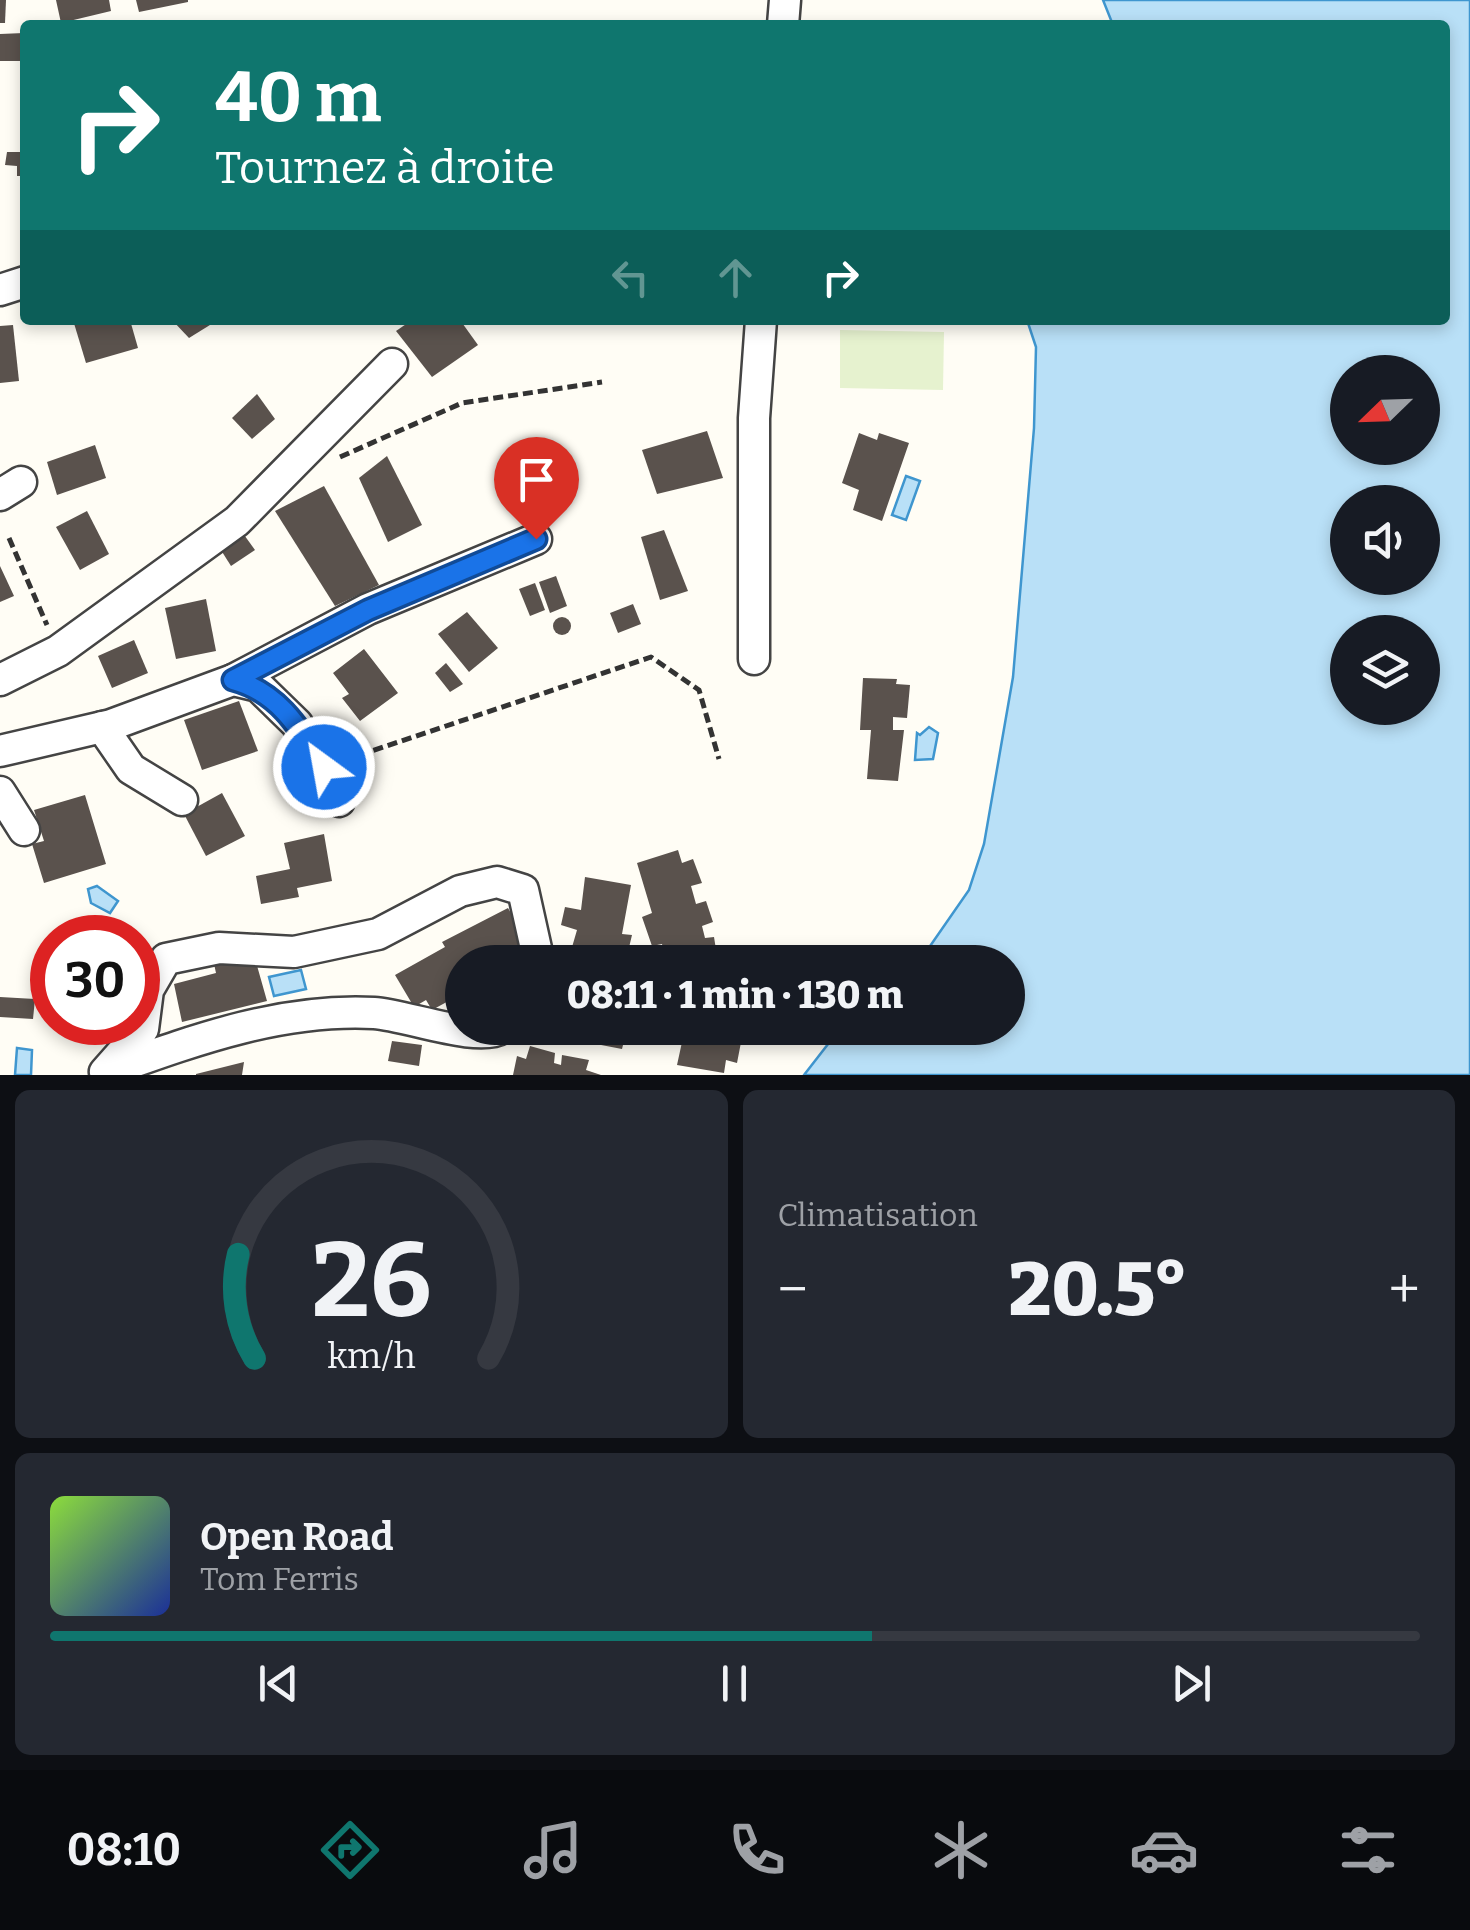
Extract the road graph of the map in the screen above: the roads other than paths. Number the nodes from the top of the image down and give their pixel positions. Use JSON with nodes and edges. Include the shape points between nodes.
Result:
{"nodes":[{"id":1,"x":761,"y":325,"type":"edge"},
{"id":2,"x":392,"y":364,"type":"dead end"},
{"id":3,"x":536,"y":539,"type":"dead end"},
{"id":4,"x":754,"y":659,"type":"dead end"},
{"id":5,"x":0,"y":680,"type":"edge"},
{"id":6,"x":233,"y":680,"type":"junction"},
{"id":7,"x":102,"y":727,"type":"junction"},
{"id":8,"x":0,"y":751,"type":"edge"},
{"id":9,"x":0,"y":792,"type":"edge"},
{"id":10,"x":182,"y":800,"type":"dead end"},
{"id":11,"x":339,"y":801,"type":"dead end"},
{"id":12,"x":24,"y":830,"type":"dead end"},
{"id":13,"x":535,"y":945,"type":"edge"},
{"id":14,"x":445,"y":1028,"type":"edge"},
{"id":15,"x":104,"y":1074,"type":"edge"}],
"edges":[{"from":1,"to":4,"type":"street"},
{"from":2,"to":5,"type":"street","via":[[236,522],[58,651]]},
{"from":3,"to":6,"type":"street","via":[[368,610]]},
{"from":6,"to":7,"type":"street"},
{"from":6,"to":11,"type":"street","via":[[258,686],[279,704],[324,767]]},
{"from":7,"to":8,"type":"street"},
{"from":7,"to":10,"type":"street","via":[[131,769]]},
{"from":9,"to":12,"type":"street"},
{"from":13,"to":15,"type":"street","via":[[524,890],[498,882],[460,891],[378,934],[294,952],[220,948],[166,959],[148,990],[143,1029]]},
{"from":14,"to":15,"type":"street","via":[[405,1016],[340,1011],[232,1026]]}]}
